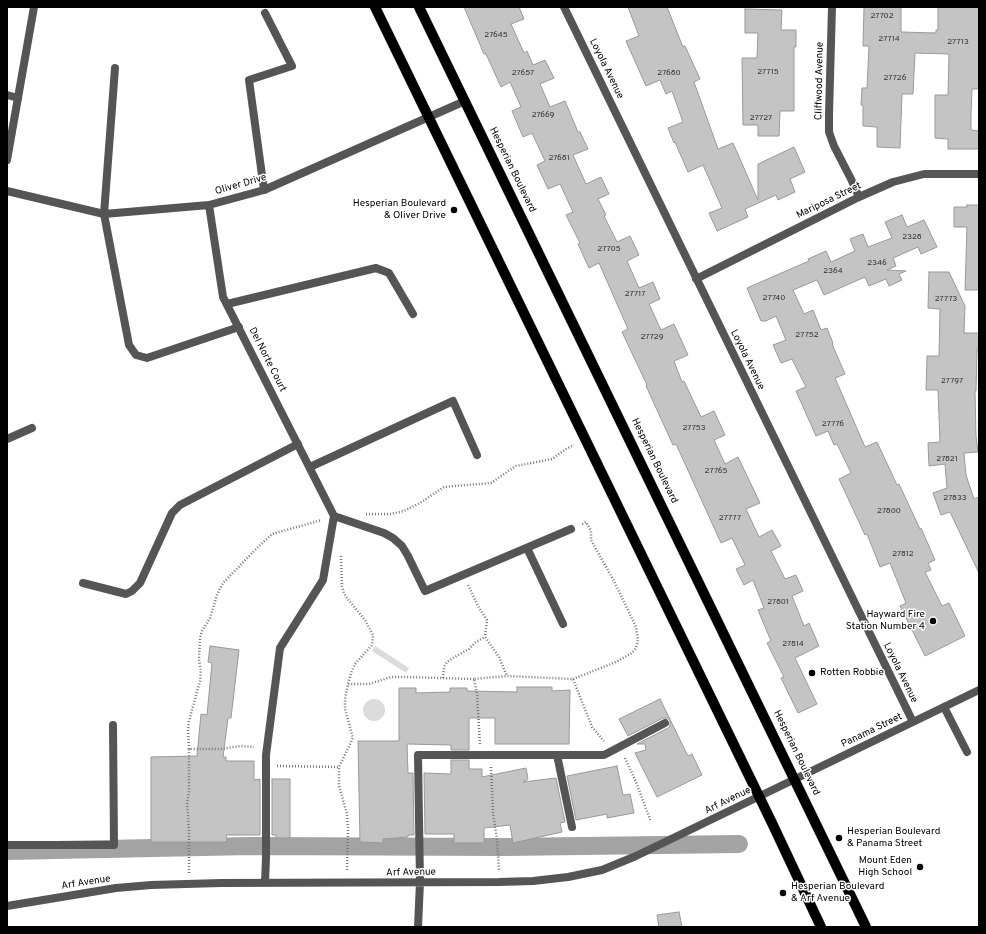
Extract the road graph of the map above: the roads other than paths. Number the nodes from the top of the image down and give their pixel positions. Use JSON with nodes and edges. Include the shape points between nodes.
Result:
{"nodes":[{"id":1,"x":34,"y":7,"type":"edge"},
{"id":2,"x":375,"y":7,"type":"edge"},
{"id":3,"x":419,"y":7,"type":"edge"},
{"id":4,"x":564,"y":7,"type":"edge"},
{"id":5,"x":832,"y":7,"type":"edge"},
{"id":6,"x":265,"y":14,"type":"dead end"},
{"id":7,"x":115,"y":68,"type":"dead end"},
{"id":8,"x":7,"y":95,"type":"edge"},
{"id":9,"x":18,"y":98,"type":"junction"},
{"id":10,"x":465,"y":101,"type":"junction"},
{"id":11,"x":429,"y":118,"type":"junction"},
{"id":12,"x":7,"y":160,"type":"edge"},
{"id":13,"x":979,"y":174,"type":"edge"},
{"id":14,"x":264,"y":190,"type":"junction"},
{"id":15,"x":7,"y":191,"type":"edge"},
{"id":16,"x":859,"y":197,"type":"junction"},
{"id":17,"x":209,"y":205,"type":"junction"},
{"id":18,"x":104,"y":214,"type":"junction"},
{"id":19,"x":696,"y":279,"type":"junction"},
{"id":20,"x":227,"y":304,"type":"junction"},
{"id":21,"x":413,"y":314,"type":"dead end"},
{"id":22,"x":238,"y":327,"type":"junction"},
{"id":23,"x":32,"y":428,"type":"dead end"},
{"id":24,"x":7,"y":439,"type":"edge"},
{"id":25,"x":298,"y":444,"type":"junction"},
{"id":26,"x":478,"y":455,"type":"dead end"},
{"id":27,"x":310,"y":467,"type":"junction"},
{"id":28,"x":334,"y":516,"type":"junction"},
{"id":29,"x":571,"y":530,"type":"road end"},
{"id":30,"x":527,"y":548,"type":"junction"},
{"id":31,"x":83,"y":583,"type":"dead end"},
{"id":32,"x":563,"y":624,"type":"dead end"},
{"id":33,"x":979,"y":690,"type":"edge"},
{"id":34,"x":944,"y":707,"type":"junction"},
{"id":35,"x":913,"y":722,"type":"junction"},
{"id":36,"x":665,"y":723,"type":"dead end"},
{"id":37,"x":114,"y":725,"type":"dead end"},
{"id":38,"x":967,"y":752,"type":"dead end"},
{"id":39,"x":557,"y":755,"type":"junction"},
{"id":40,"x":795,"y":779,"type":"junction"},
{"id":41,"x":758,"y":797,"type":"junction"},
{"id":42,"x":572,"y":827,"type":"dead end"},
{"id":43,"x":7,"y":844,"type":"edge"},
{"id":44,"x":420,"y":882,"type":"junction"},
{"id":45,"x":265,"y":884,"type":"junction"},
{"id":46,"x":7,"y":906,"type":"edge"},
{"id":47,"x":418,"y":927,"type":"edge"},
{"id":48,"x":821,"y":927,"type":"edge"},
{"id":49,"x":866,"y":927,"type":"edge"}],
"edges":[{"from":1,"to":9,"type":"street"},
{"from":2,"to":11,"type":"main road"},
{"from":3,"to":10,"type":"main road","name":"Hesperian Boulevard"},
{"from":4,"to":19,"type":"street","name":"Loyola Avenue"},
{"from":5,"to":16,"type":"street","name":"Cliffwood Avenue","via":[[829,132]]},
{"from":6,"to":14,"type":"street","via":[[292,66],[249,80]]},
{"from":7,"to":18,"type":"street"},
{"from":8,"to":9,"type":"street"},
{"from":9,"to":12,"type":"street"},
{"from":10,"to":11,"type":"street","name":"Oliver Drive"},
{"from":10,"to":40,"type":"main road","name":"Hesperian Boulevard"},
{"from":11,"to":14,"type":"street","name":"Oliver Drive"},
{"from":11,"to":41,"type":"main road"},
{"from":13,"to":16,"type":"street","name":"Mariposa Street","via":[[924,174],[892,182]]},
{"from":14,"to":17,"type":"street","name":"Oliver Drive"},
{"from":15,"to":18,"type":"street","name":"Oliver Drive"},
{"from":16,"to":19,"type":"street","name":"Mariposa Street"},
{"from":17,"to":18,"type":"street","name":"Oliver Drive"},
{"from":17,"to":20,"type":"street","name":"Del Norte Court","via":[[223,297]]},
{"from":18,"to":22,"type":"street","via":[[129,346],[136,355],[148,358]]},
{"from":19,"to":35,"type":"street","name":"Loyola Avenue"},
{"from":20,"to":21,"type":"street","via":[[376,268],[389,273]]},
{"from":20,"to":22,"type":"street","name":"Del Norte Court"},
{"from":22,"to":25,"type":"street","name":"Del Norte Court"},
{"from":23,"to":24,"type":"street"},
{"from":25,"to":27,"type":"street","name":"Del Norte Court"},
{"from":25,"to":31,"type":"street","via":[[180,505],[172,513],[140,583],[132,591],[126,594]]},
{"from":26,"to":27,"type":"street","via":[[453,401]]},
{"from":27,"to":28,"type":"street","name":"Del Norte Court"},
{"from":28,"to":30,"type":"street","via":[[393,538],[402,546],[425,591]]},
{"from":28,"to":45,"type":"street","via":[[323,580],[280,648],[266,750]]},
{"from":29,"to":30,"type":"street"},
{"from":30,"to":32,"type":"street"},
{"from":33,"to":34,"type":"street","name":"Panama Street"},
{"from":34,"to":35,"type":"street","name":"Panama Street"},
{"from":34,"to":38,"type":"street"},
{"from":35,"to":40,"type":"street","name":"Panama Street"},
{"from":36,"to":39,"type":"street","via":[[604,755]]},
{"from":37,"to":43,"type":"street","via":[[114,845]]},
{"from":39,"to":42,"type":"street"},
{"from":39,"to":44,"type":"street","via":[[418,755]]},
{"from":40,"to":41,"type":"street","name":"Arf Avenue"},
{"from":40,"to":49,"type":"main road","name":"Hesperian Boulevard"},
{"from":41,"to":44,"type":"street","name":"Arf Avenue","via":[[602,870],[533,881]]},
{"from":41,"to":48,"type":"main road"},
{"from":44,"to":45,"type":"street","name":"Arf Avenue"},
{"from":44,"to":47,"type":"street"},
{"from":45,"to":46,"type":"street","name":"Arf Avenue","via":[[151,885],[116,888]]}]}
